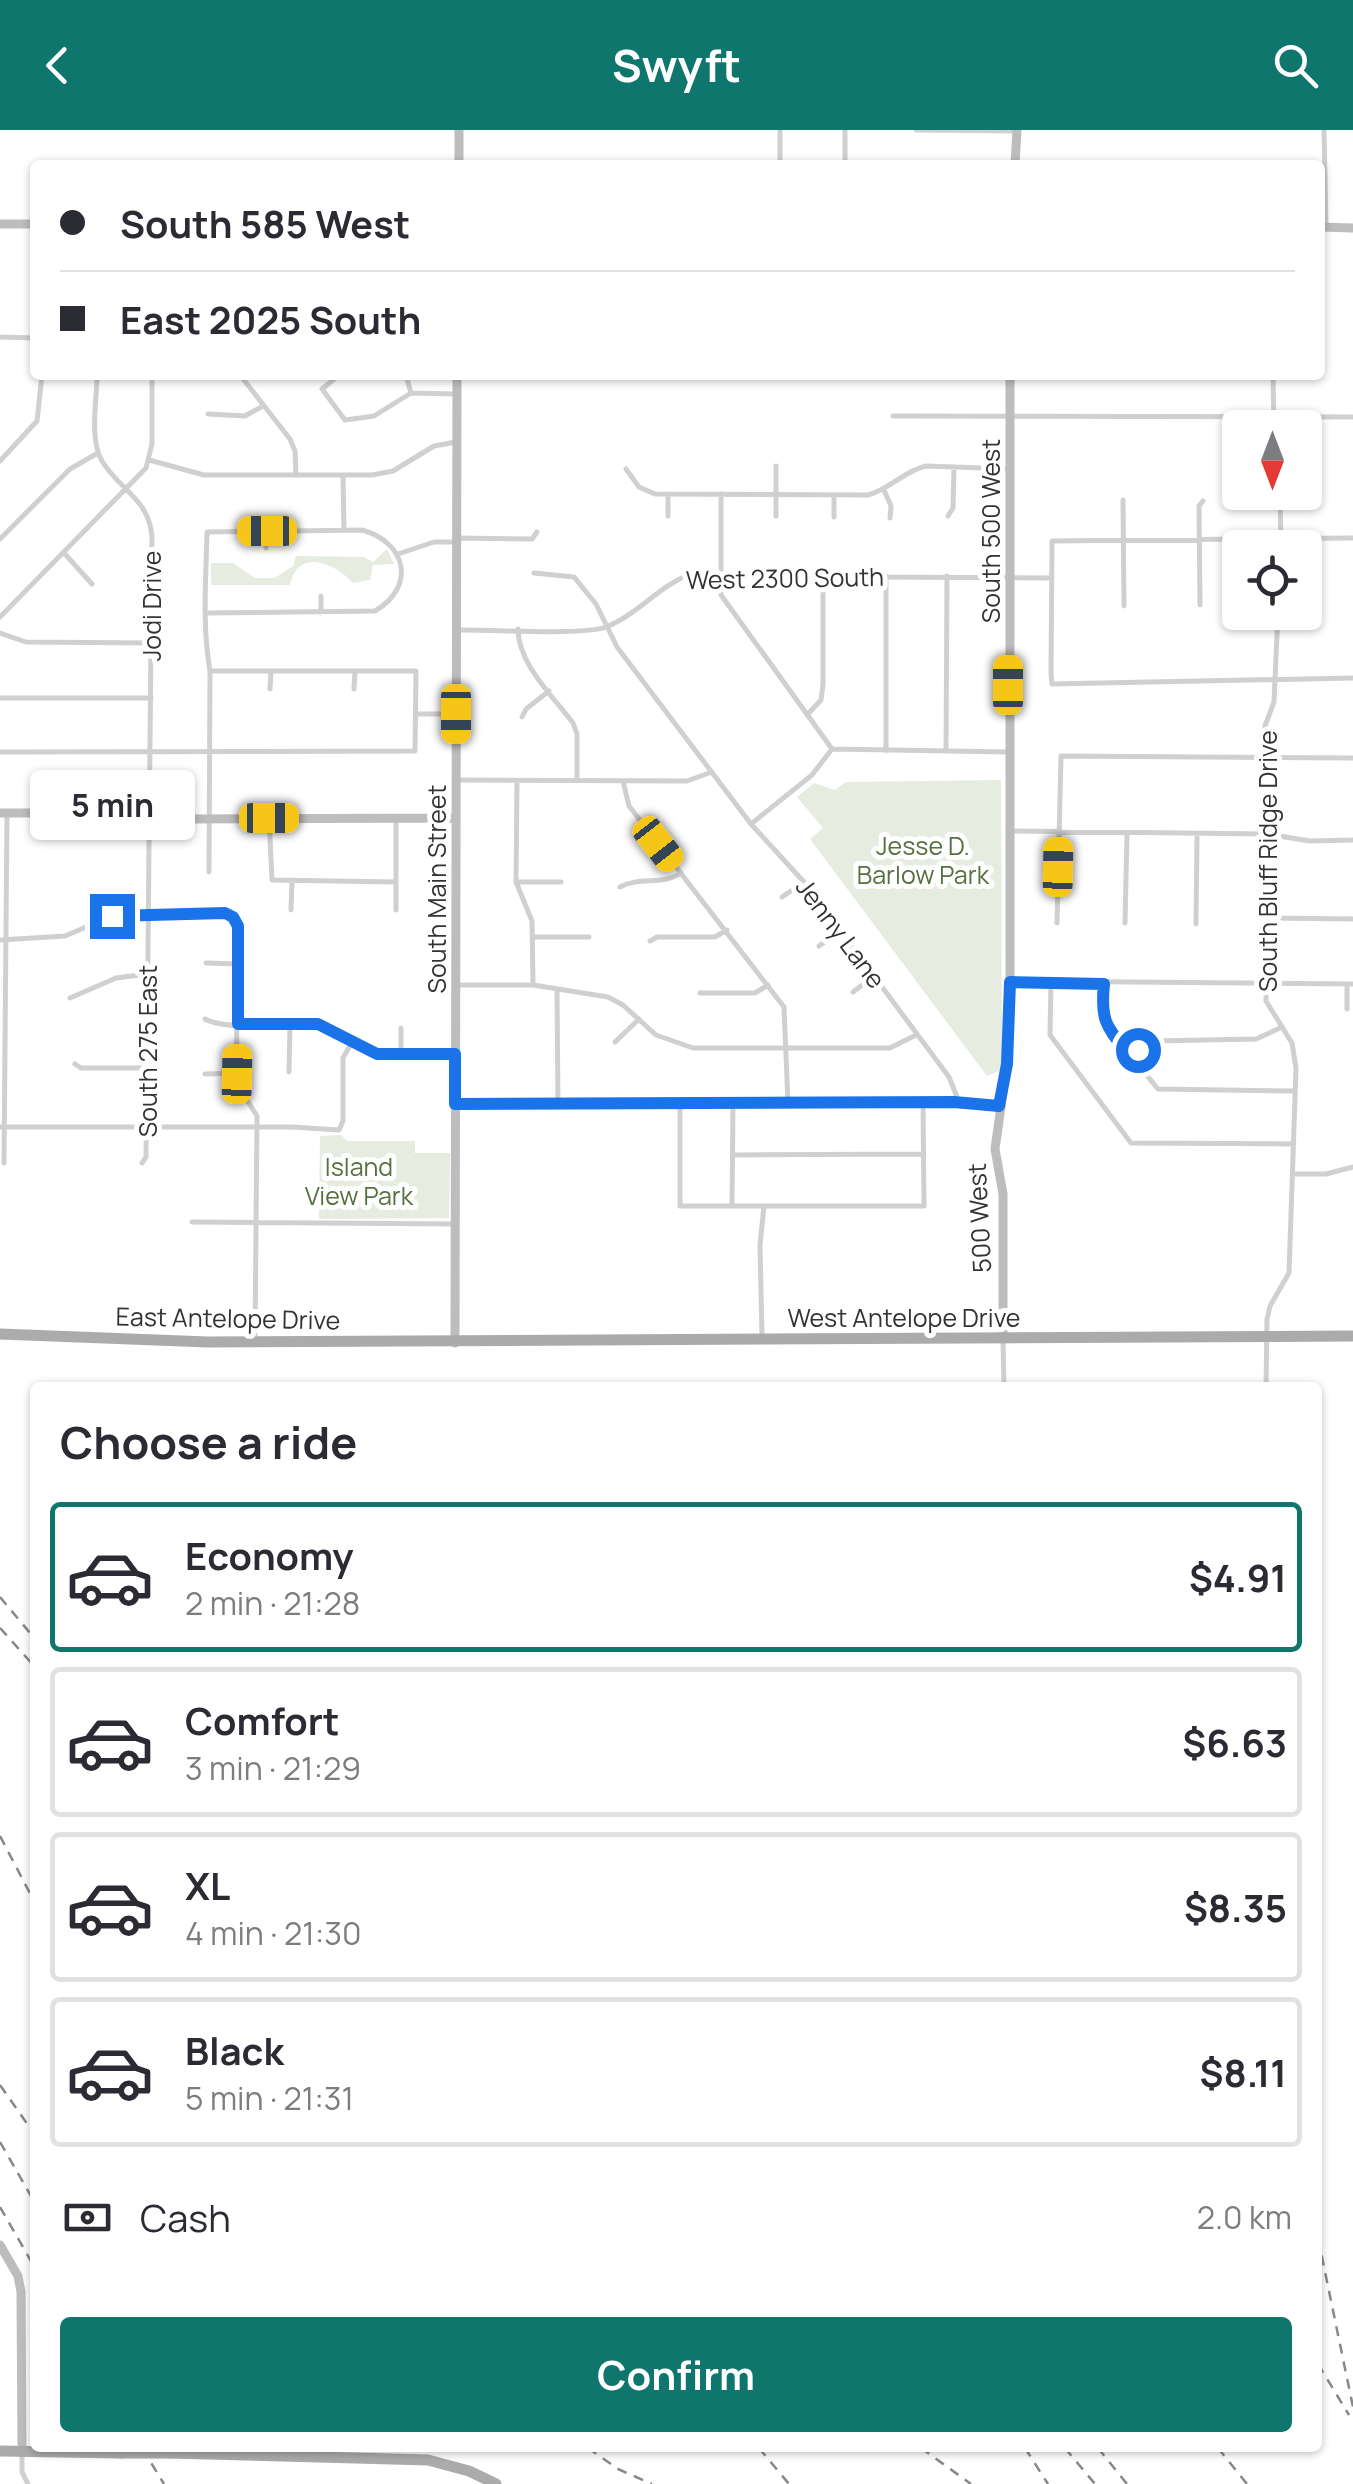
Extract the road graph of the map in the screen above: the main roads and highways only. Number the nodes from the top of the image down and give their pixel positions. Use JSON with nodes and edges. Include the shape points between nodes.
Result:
{"nodes":[{"id":1,"x":0,"y":1334,"type":"edge"},
{"id":2,"x":1353,"y":1336,"type":"edge"},
{"id":3,"x":454,"y":1342,"type":"joint"},
{"id":4,"x":0,"y":2452,"type":"edge"},
{"id":5,"x":496,"y":2484,"type":"edge"}],
"edges":[{"from":1,"to":3,"type":"main road","name":"East Antelope Drive"},
{"from":2,"to":3,"type":"main road","name":"West Antelope Drive"},
{"from":4,"to":5,"type":"main road","bridge":true,"via":[[409,2459],[455,2466]]}]}
